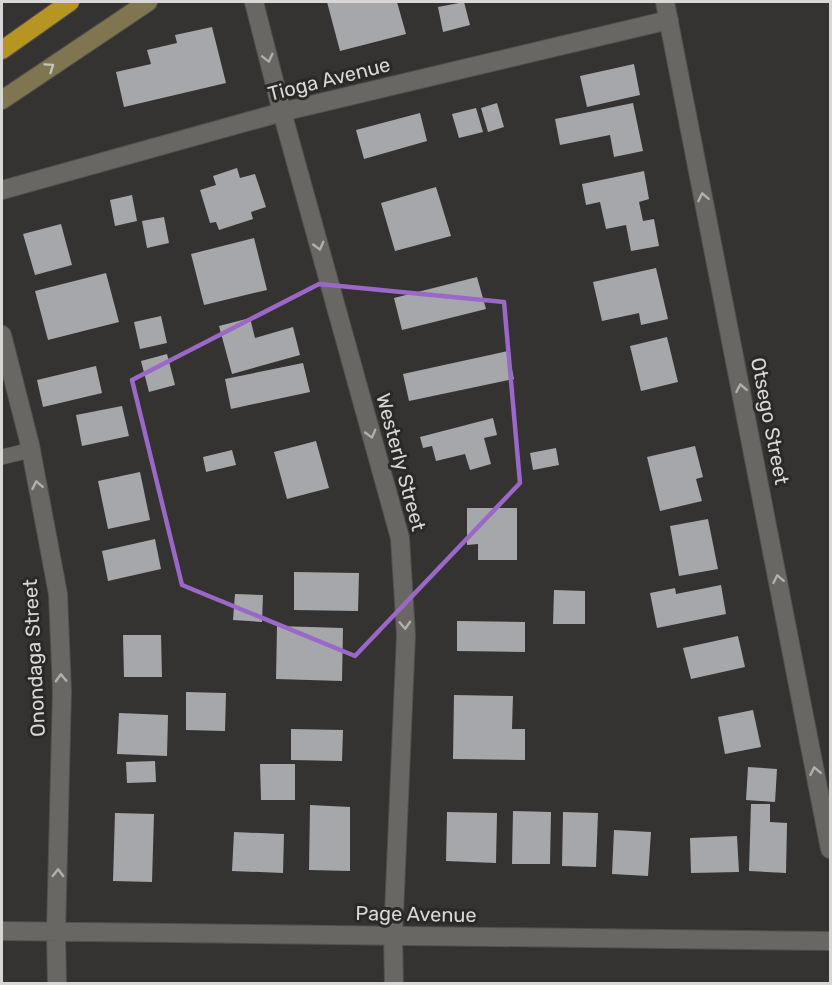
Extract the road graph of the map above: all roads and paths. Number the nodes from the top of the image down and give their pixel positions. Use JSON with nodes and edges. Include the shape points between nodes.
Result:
{"nodes":[{"id":1,"x":70,"y":2,"type":"edge"},
{"id":2,"x":148,"y":2,"type":"edge"},
{"id":3,"x":254,"y":2,"type":"edge"},
{"id":4,"x":665,"y":2,"type":"edge"},
{"id":5,"x":669,"y":20,"type":"junction"},
{"id":6,"x":2,"y":50,"type":"edge"},
{"id":7,"x":2,"y":100,"type":"edge"},
{"id":8,"x":282,"y":112,"type":"junction"},
{"id":9,"x":2,"y":190,"type":"edge"},
{"id":10,"x":2,"y":336,"type":"edge"},
{"id":11,"x":31,"y":450,"type":"junction"},
{"id":12,"x":2,"y":457,"type":"edge"},
{"id":13,"x":831,"y":849,"type":"edge"},
{"id":14,"x":2,"y":931,"type":"edge"},
{"id":15,"x":56,"y":932,"type":"junction"},
{"id":16,"x":393,"y":936,"type":"junction"},
{"id":17,"x":831,"y":941,"type":"edge"},
{"id":18,"x":57,"y":984,"type":"edge"},
{"id":19,"x":394,"y":984,"type":"edge"}],
"edges":[{"from":1,"to":6,"type":"highway"},
{"from":7,"to":2,"type":"main road","one_way":true},
{"from":3,"to":8,"type":"street","name":"Westerly Street","one_way":true},
{"from":4,"to":5,"type":"street","name":"Otsego Street"},
{"from":5,"to":8,"type":"street","name":"Tioga Avenue"},
{"from":13,"to":5,"type":"street","name":"Otsego Street","one_way":true},
{"from":8,"to":9,"type":"street","name":"Tioga Avenue"},
{"from":8,"to":16,"type":"street","name":"Westerly Street","one_way":true,"via":[[400,538],[406,635]]},
{"from":10,"to":11,"type":"street","name":"Onondaga Street"},
{"from":11,"to":12,"type":"lane"},
{"from":15,"to":11,"type":"street","name":"Onondaga Street","one_way":true,"via":[[62,691],[58,594]]},
{"from":14,"to":15,"type":"street","name":"Page Avenue"},
{"from":15,"to":16,"type":"street","name":"Page Avenue"},
{"from":15,"to":18,"type":"street","name":"Onondaga Street"},
{"from":16,"to":17,"type":"street","name":"Page Avenue"},
{"from":16,"to":19,"type":"street","name":"Westerly Street"}]}
